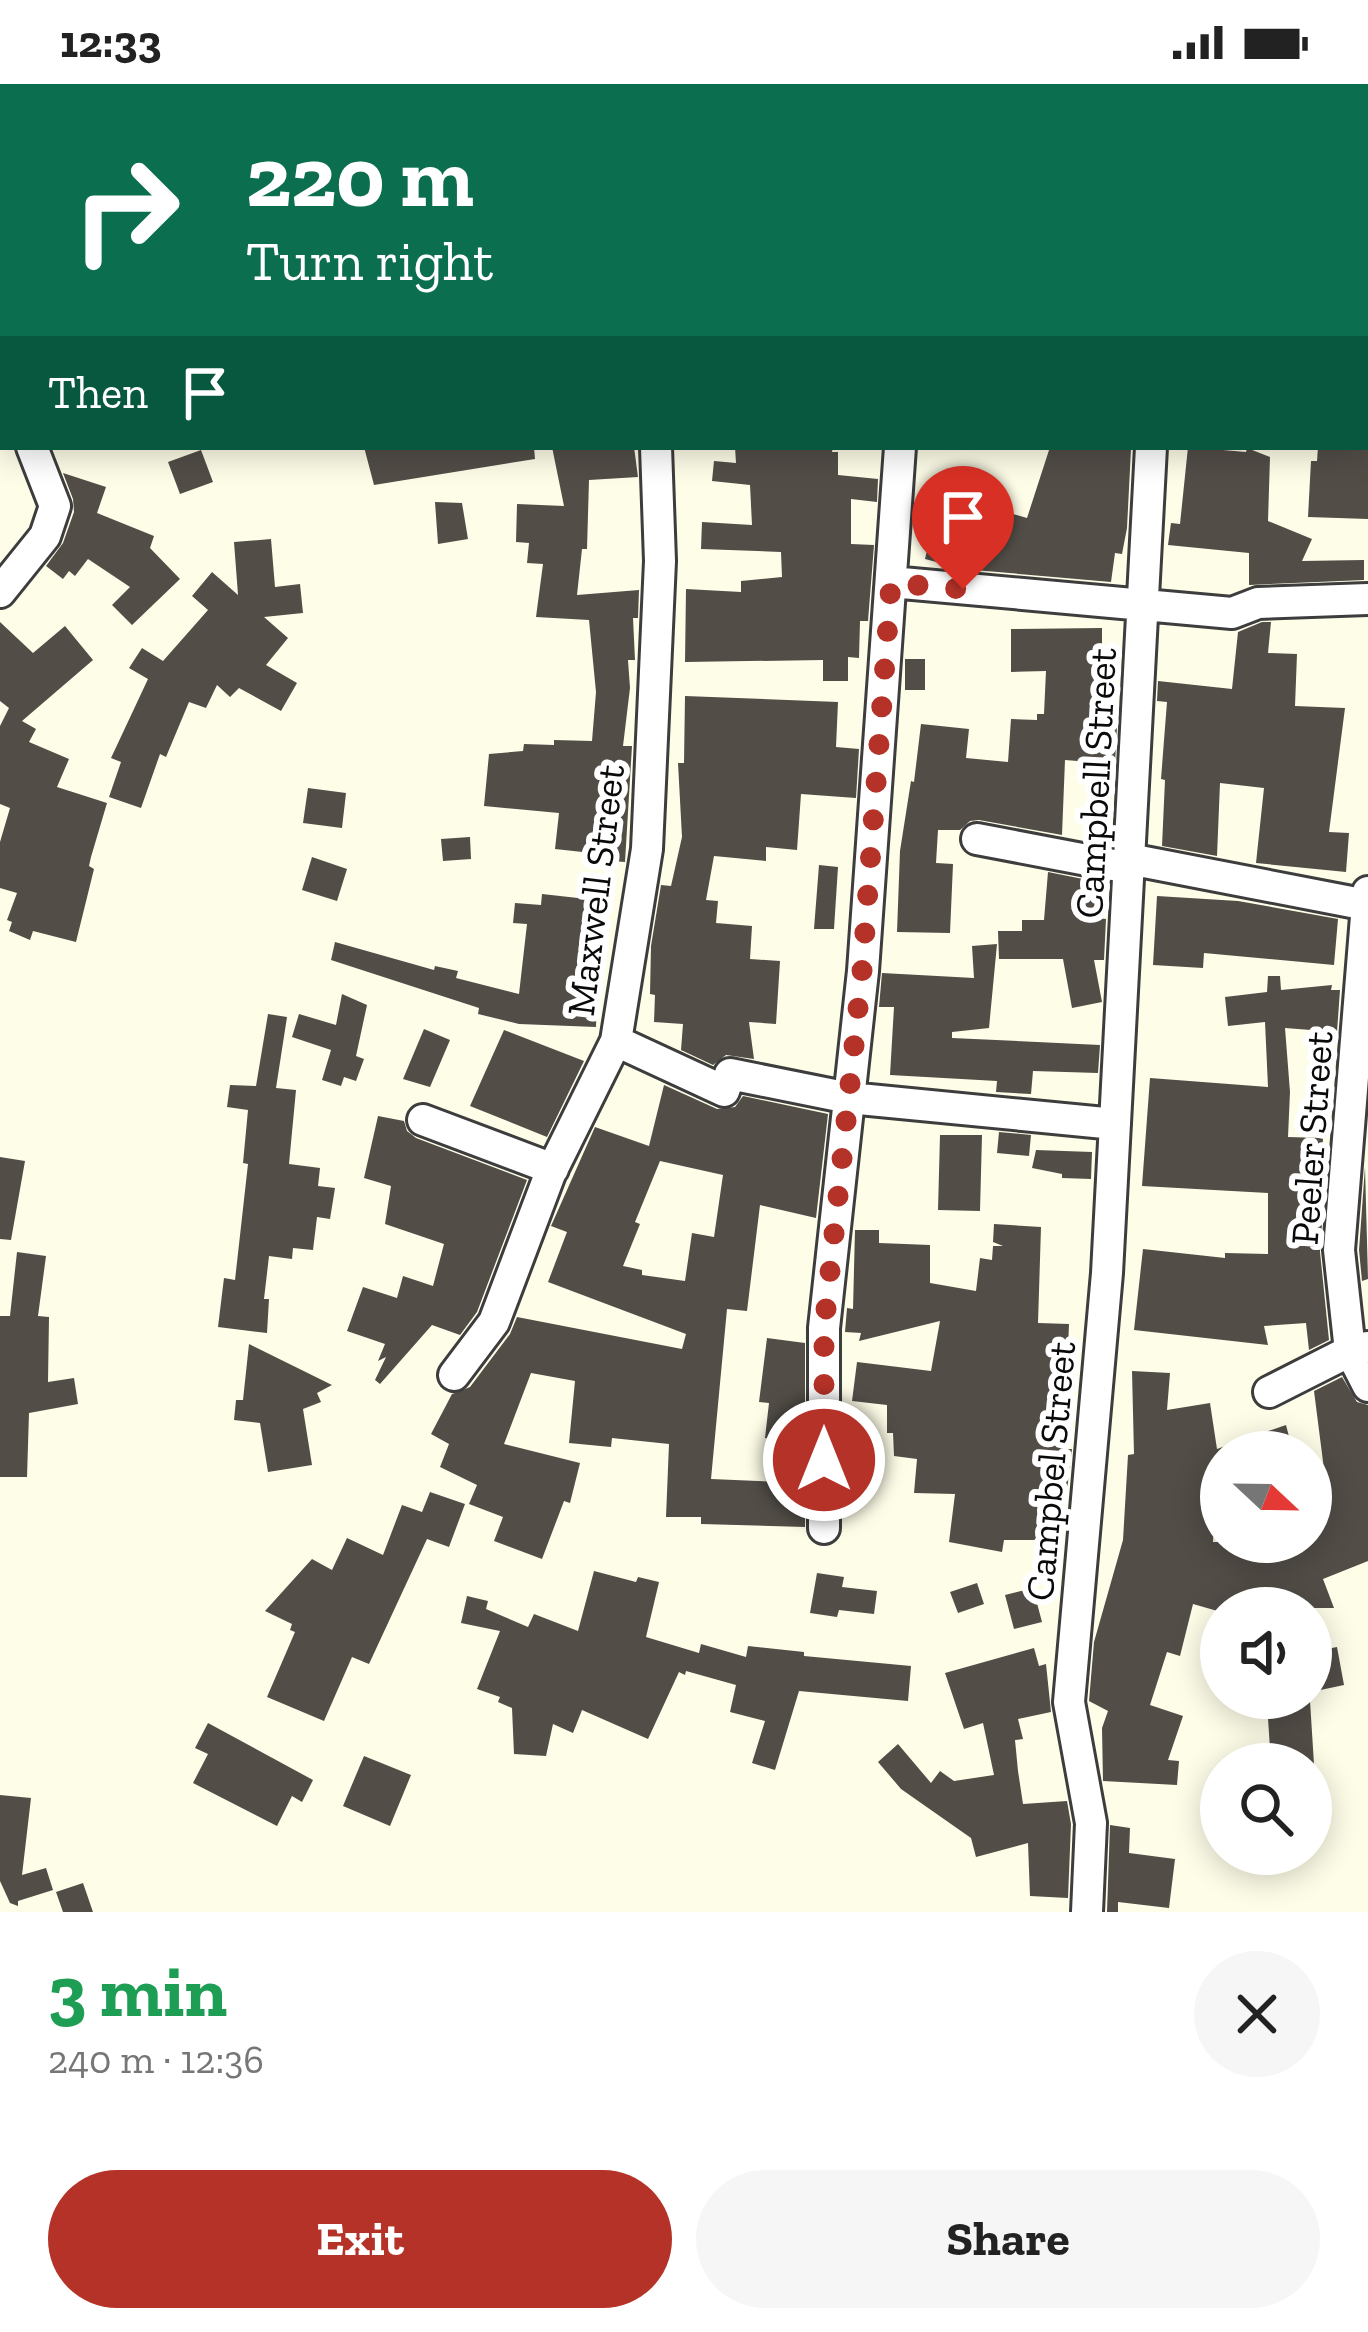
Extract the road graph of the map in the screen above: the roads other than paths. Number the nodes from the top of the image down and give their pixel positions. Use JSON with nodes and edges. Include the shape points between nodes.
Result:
{"nodes":[{"id":1,"x":33,"y":450,"type":"edge"},
{"id":2,"x":656,"y":450,"type":"edge"},
{"id":3,"x":900,"y":450,"type":"edge"},
{"id":4,"x":1151,"y":450,"type":"edge"},
{"id":5,"x":891,"y":583,"type":"junction"},
{"id":6,"x":0,"y":592,"type":"edge"},
{"id":7,"x":1368,"y":599,"type":"edge"},
{"id":8,"x":1144,"y":604,"type":"junction"},
{"id":9,"x":977,"y":839,"type":"dead end"},
{"id":10,"x":1129,"y":863,"type":"junction"},
{"id":11,"x":1368,"y":892,"type":"edge"},
{"id":12,"x":1367,"y":905,"type":"edge"},
{"id":13,"x":616,"y":1041,"type":"junction"},
{"id":14,"x":849,"y":1098,"type":"junction"},
{"id":15,"x":423,"y":1120,"type":"dead end"},
{"id":16,"x":1115,"y":1124,"type":"junction"},
{"id":17,"x":553,"y":1169,"type":"junction"},
{"id":18,"x":1359,"y":1349,"type":"edge"},
{"id":19,"x":454,"y":1375,"type":"dead end"},
{"id":20,"x":1368,"y":1386,"type":"edge"},
{"id":21,"x":1268,"y":1392,"type":"dead end"},
{"id":22,"x":824,"y":1528,"type":"dead end"},
{"id":23,"x":1087,"y":1912,"type":"edge"}],
"edges":[{"from":1,"to":6,"type":"street","via":[[56,506],[45,536]]},
{"from":2,"to":13,"type":"street","name":"Maxwell Street","via":[[660,561],[647,849]]},
{"from":3,"to":5,"type":"street"},
{"from":4,"to":8,"type":"street","name":"Campbell Street"},
{"from":5,"to":8,"type":"street"},
{"from":5,"to":14,"type":"street"},
{"from":7,"to":8,"type":"street","via":[[1258,603],[1232,614]]},
{"from":8,"to":10,"type":"street","name":"Campbell Street"},
{"from":9,"to":10,"type":"street"},
{"from":10,"to":12,"type":"street"},
{"from":10,"to":16,"type":"street","name":"Campbell Street"},
{"from":11,"to":12,"type":"street","name":"Peeler Street"},
{"from":12,"to":18,"type":"street","name":"Peeler Street","via":[[1339,1250]]},
{"from":13,"to":14,"type":"street","via":[[724,1091],[730,1074]]},
{"from":13,"to":17,"type":"street","name":"Maxwell Street"},
{"from":14,"to":16,"type":"street"},
{"from":14,"to":22,"type":"street","via":[[824,1328]]},
{"from":15,"to":17,"type":"street"},
{"from":16,"to":23,"type":"street","name":"Campbel Street","via":[[1069,1702],[1091,1823]]},
{"from":17,"to":19,"type":"street","name":"Maxwell Street","via":[[494,1322]]},
{"from":18,"to":20,"type":"street","name":"Peeler Street"},
{"from":18,"to":21,"type":"street"}]}
